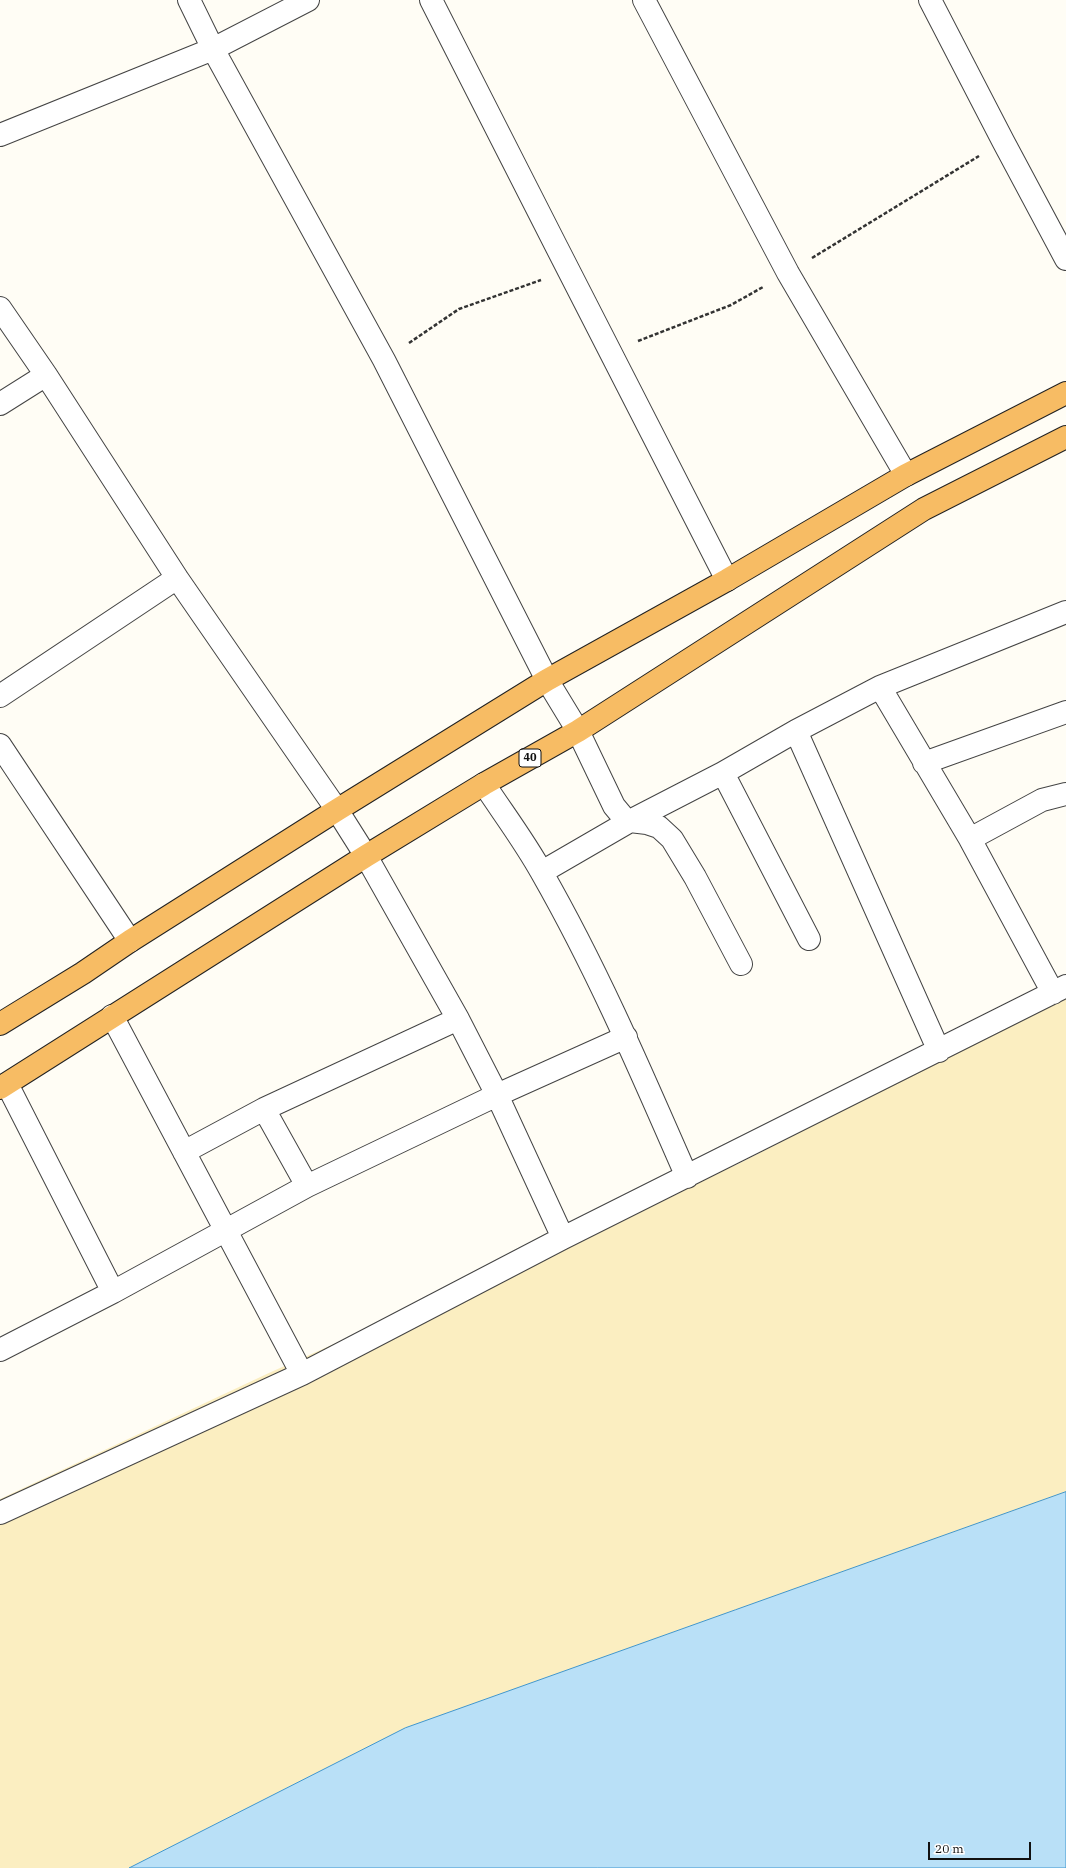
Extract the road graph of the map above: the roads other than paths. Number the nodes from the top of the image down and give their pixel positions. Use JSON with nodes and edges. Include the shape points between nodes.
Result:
{"nodes":[{"id":1,"x":189,"y":0,"type":"edge"},
{"id":2,"x":308,"y":0,"type":"edge"},
{"id":3,"x":431,"y":0,"type":"edge"},
{"id":4,"x":644,"y":0,"type":"edge"},
{"id":5,"x":930,"y":0,"type":"edge"},
{"id":6,"x":214,"y":49,"type":"junction"},
{"id":7,"x":0,"y":135,"type":"edge"},
{"id":8,"x":1066,"y":259,"type":"edge"},
{"id":9,"x":0,"y":308,"type":"edge"},
{"id":10,"x":46,"y":375,"type":"junction"},
{"id":11,"x":1066,"y":393,"type":"edge"},
{"id":12,"x":0,"y":404,"type":"edge"},
{"id":13,"x":1066,"y":437,"type":"edge"},
{"id":14,"x":906,"y":475,"type":"junction"},
{"id":15,"x":177,"y":578,"type":"junction"},
{"id":16,"x":727,"y":580,"type":"junction"},
{"id":17,"x":1066,"y":612,"type":"edge"},
{"id":18,"x":547,"y":680,"type":"junction"},
{"id":19,"x":880,"y":687,"type":"junction"},
{"id":20,"x":0,"y":696,"type":"edge"},
{"id":21,"x":1066,"y":712,"type":"edge"},
{"id":22,"x":578,"y":731,"type":"junction"},
{"id":23,"x":796,"y":731,"type":"junction"},
{"id":24,"x":0,"y":745,"type":"edge"},
{"id":25,"x":924,"y":763,"type":"junction"},
{"id":26,"x":723,"y":773,"type":"junction"},
{"id":27,"x":484,"y":784,"type":"junction"},
{"id":28,"x":1066,"y":794,"type":"edge"},
{"id":29,"x":337,"y":810,"type":"junction"},
{"id":30,"x":630,"y":821,"type":"junction"},
{"id":31,"x":970,"y":839,"type":"junction"},
{"id":32,"x":366,"y":856,"type":"junction"},
{"id":33,"x":542,"y":872,"type":"junction"},
{"id":34,"x":809,"y":939,"type":"dead end"},
{"id":35,"x":130,"y":941,"type":"junction"},
{"id":36,"x":740,"y":964,"type":"dead end"},
{"id":37,"x":1059,"y":990,"type":"edge"},
{"id":38,"x":112,"y":1016,"type":"junction"},
{"id":39,"x":458,"y":1019,"type":"junction"},
{"id":40,"x":0,"y":1024,"type":"edge"},
{"id":41,"x":626,"y":1037,"type":"junction"},
{"id":42,"x":939,"y":1051,"type":"junction"},
{"id":43,"x":4,"y":1086,"type":"edge"},
{"id":44,"x":497,"y":1095,"type":"junction"},
{"id":45,"x":264,"y":1109,"type":"junction"},
{"id":46,"x":184,"y":1152,"type":"junction"},
{"id":47,"x":687,"y":1177,"type":"junction"},
{"id":48,"x":307,"y":1186,"type":"junction"},
{"id":49,"x":225,"y":1231,"type":"junction"},
{"id":50,"x":563,"y":1238,"type":"junction"},
{"id":51,"x":113,"y":1292,"type":"junction"},
{"id":52,"x":0,"y":1350,"type":"edge"},
{"id":53,"x":302,"y":1374,"type":"junction"},
{"id":54,"x":0,"y":1513,"type":"edge"}],
"edges":[{"from":1,"to":6,"type":"street"},
{"from":2,"to":6,"type":"street"},
{"from":3,"to":16,"type":"street","via":[[567,271],[611,351]]},
{"from":4,"to":14,"type":"street","via":[[788,273]]},
{"from":5,"to":8,"type":"street"},
{"from":6,"to":7,"type":"street"},
{"from":6,"to":18,"type":"street","via":[[384,360]]},
{"from":9,"to":10,"type":"street"},
{"from":10,"to":12,"type":"street"},
{"from":10,"to":15,"type":"street"},
{"from":11,"to":14,"type":"highway"},
{"from":13,"to":22,"type":"highway","number":"40","via":[[924,509]]},
{"from":14,"to":16,"type":"highway"},
{"from":15,"to":20,"type":"street"},
{"from":15,"to":29,"type":"street"},
{"from":16,"to":18,"type":"highway"},
{"from":17,"to":19,"type":"street"},
{"from":18,"to":22,"type":"street"},
{"from":18,"to":29,"type":"highway"},
{"from":19,"to":23,"type":"street"},
{"from":19,"to":25,"type":"street"},
{"from":21,"to":25,"type":"street"},
{"from":22,"to":27,"type":"highway","number":"40"},
{"from":22,"to":30,"type":"street","via":[[614,806]]},
{"from":23,"to":26,"type":"street"},
{"from":23,"to":42,"type":"street"},
{"from":24,"to":35,"type":"street"},
{"from":25,"to":31,"type":"street"},
{"from":26,"to":30,"type":"street"},
{"from":26,"to":34,"type":"street"},
{"from":27,"to":32,"type":"highway","number":"40"},
{"from":27,"to":33,"type":"street"},
{"from":28,"to":31,"type":"street","via":[[1042,800]]},
{"from":29,"to":32,"type":"street"},
{"from":29,"to":35,"type":"highway"},
{"from":30,"to":33,"type":"street"},
{"from":30,"to":36,"type":"street","via":[[659,827],[672,839],[695,877]]},
{"from":31,"to":37,"type":"street"},
{"from":32,"to":38,"type":"highway","number":"40"},
{"from":32,"to":39,"type":"street"},
{"from":33,"to":41,"type":"street"},
{"from":35,"to":40,"type":"highway"},
{"from":37,"to":42,"type":"street"},
{"from":38,"to":43,"type":"highway","number":"40"},
{"from":38,"to":46,"type":"street"},
{"from":39,"to":44,"type":"street"},
{"from":39,"to":45,"type":"street"},
{"from":41,"to":44,"type":"street"},
{"from":41,"to":47,"type":"street"},
{"from":42,"to":47,"type":"street"},
{"from":43,"to":51,"type":"street"},
{"from":44,"to":48,"type":"street"},
{"from":44,"to":50,"type":"street"},
{"from":45,"to":46,"type":"street"},
{"from":45,"to":48,"type":"street"},
{"from":46,"to":49,"type":"street"},
{"from":47,"to":50,"type":"street"},
{"from":48,"to":49,"type":"street"},
{"from":49,"to":51,"type":"street"},
{"from":49,"to":53,"type":"street"},
{"from":50,"to":53,"type":"street"},
{"from":51,"to":52,"type":"street"},
{"from":53,"to":54,"type":"street"}]}
